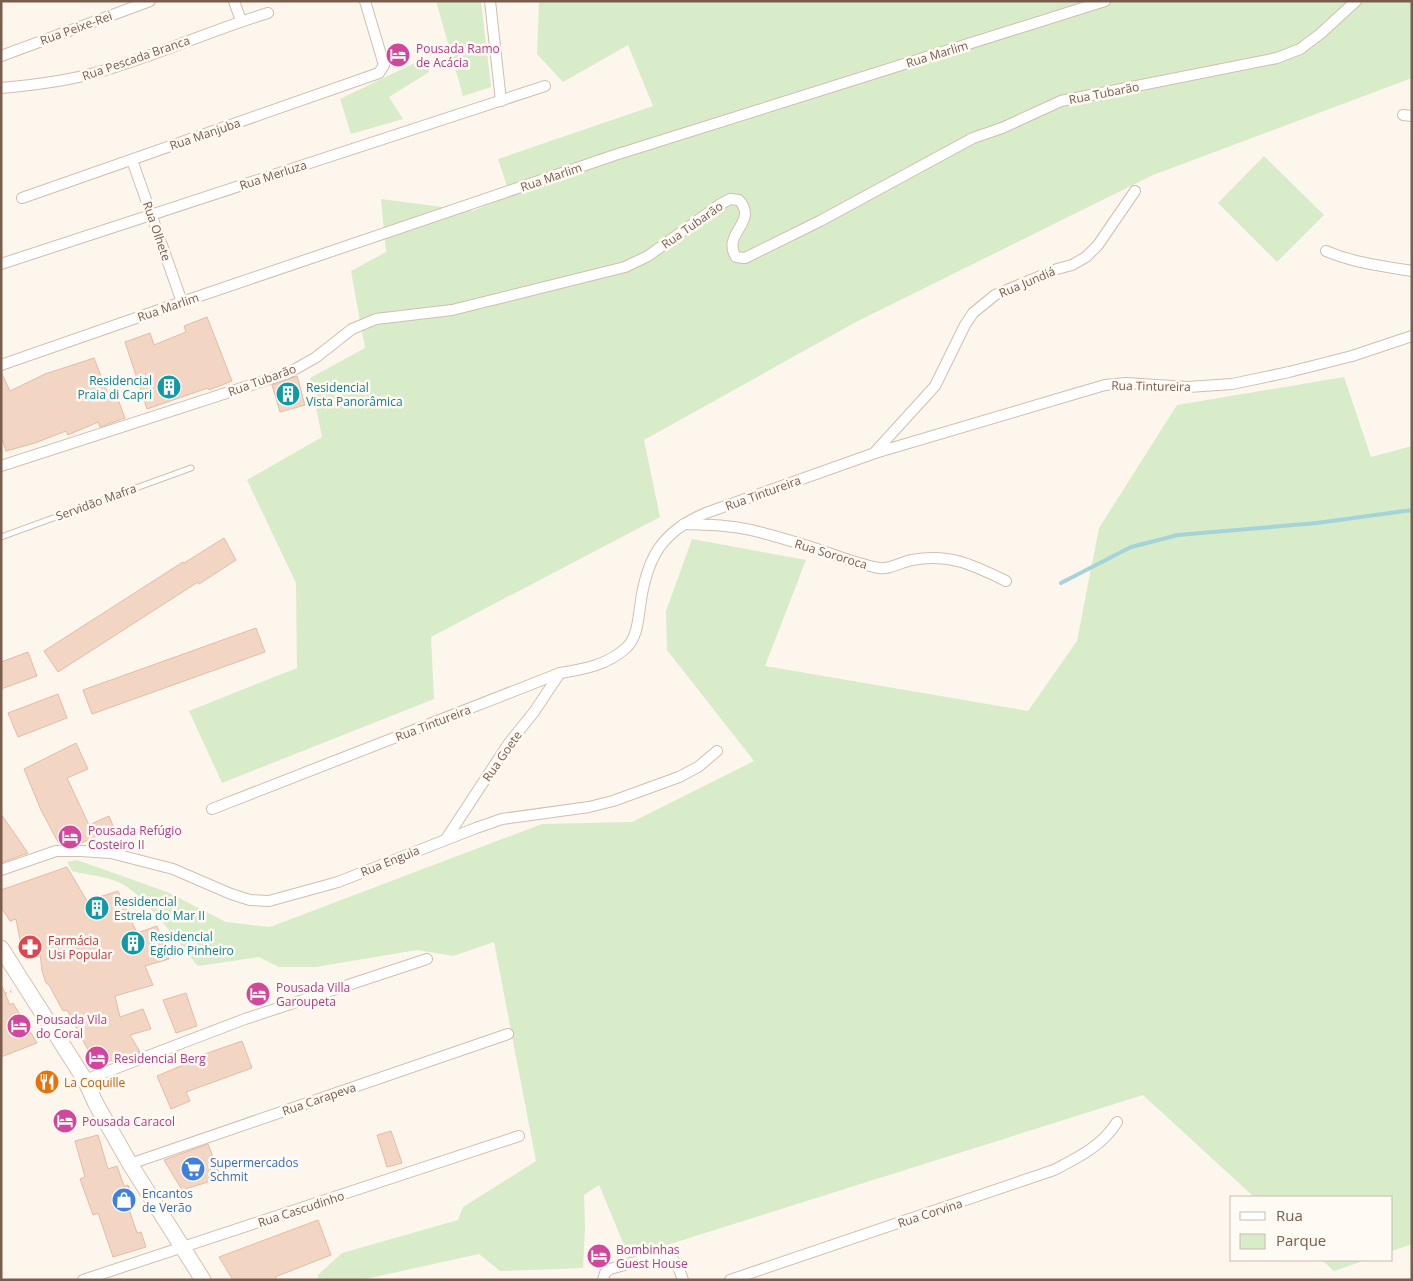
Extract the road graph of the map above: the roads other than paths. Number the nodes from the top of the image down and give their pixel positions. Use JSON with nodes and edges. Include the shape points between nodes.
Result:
{"nodes":[{"id":1,"x":150,"y":1,"type":"edge"},
{"id":2,"x":234,"y":1,"type":"edge"},
{"id":3,"x":365,"y":1,"type":"edge"},
{"id":4,"x":490,"y":1,"type":"edge"},
{"id":5,"x":1105,"y":1,"type":"edge"},
{"id":6,"x":1356,"y":1,"type":"edge"},
{"id":7,"x":268,"y":13,"type":"dead end"},
{"id":8,"x":241,"y":21,"type":"junction"},
{"id":9,"x":1,"y":56,"type":"edge"},
{"id":10,"x":545,"y":86,"type":"dead end"},
{"id":11,"x":1,"y":88,"type":"edge"},
{"id":12,"x":501,"y":101,"type":"junction"},
{"id":13,"x":132,"y":160,"type":"junction"},
{"id":14,"x":1135,"y":191,"type":"dead end"},
{"id":15,"x":22,"y":198,"type":"dead end"},
{"id":16,"x":152,"y":215,"type":"junction"},
{"id":17,"x":1326,"y":251,"type":"dead end"},
{"id":18,"x":1,"y":264,"type":"edge"},
{"id":19,"x":1412,"y":271,"type":"edge"},
{"id":20,"x":182,"y":302,"type":"junction"},
{"id":21,"x":1412,"y":336,"type":"edge"},
{"id":22,"x":1,"y":365,"type":"edge"},
{"id":23,"x":875,"y":453,"type":"junction"},
{"id":24,"x":2,"y":463,"type":"edge"},
{"id":25,"x":191,"y":468,"type":"dead end"},
{"id":26,"x":683,"y":524,"type":"junction"},
{"id":27,"x":1,"y":537,"type":"edge"},
{"id":28,"x":1006,"y":581,"type":"dead end"},
{"id":29,"x":560,"y":673,"type":"junction"},
{"id":30,"x":717,"y":751,"type":"dead end"},
{"id":31,"x":212,"y":809,"type":"dead end"},
{"id":32,"x":446,"y":839,"type":"junction"},
{"id":33,"x":1,"y":870,"type":"edge"},
{"id":34,"x":1,"y":948,"type":"edge"},
{"id":35,"x":427,"y":958,"type":"dead end"},
{"id":36,"x":508,"y":1034,"type":"dead end"},
{"id":37,"x":85,"y":1080,"type":"junction"},
{"id":38,"x":1117,"y":1122,"type":"dead end"},
{"id":39,"x":519,"y":1136,"type":"dead end"},
{"id":40,"x":130,"y":1164,"type":"junction"},
{"id":41,"x":183,"y":1248,"type":"junction"},
{"id":42,"x":83,"y":1280,"type":"edge"},
{"id":43,"x":203,"y":1280,"type":"edge"},
{"id":44,"x":602,"y":1280,"type":"edge"},
{"id":45,"x":683,"y":1280,"type":"edge"},
{"id":46,"x":730,"y":1280,"type":"edge"}],
"edges":[{"from":1,"to":9,"type":"street","name":"Rua Peixe-Rei"},
{"from":2,"to":8,"type":"street"},
{"from":3,"to":13,"type":"street","name":"Rua Manjuba","via":[[384,64],[379,73]]},
{"from":4,"to":12,"type":"street"},
{"from":5,"to":20,"type":"street","name":"Rua Marlim","via":[[615,156]]},
{"from":6,"to":24,"type":"street","name":"Rua Tubarão","via":[[1300,49],[1277,58],[1061,101],[973,138],[745,258],[736,257],[732,240],[746,212],[739,200],[730,199],[653,252],[625,267],[452,310],[376,319],[352,329],[315,358],[288,373]]},
{"from":7,"to":8,"type":"street","name":"Rua Pescada Branca"},
{"from":8,"to":11,"type":"street","name":"Rua Pescada Branca","via":[[101,72]]},
{"from":10,"to":12,"type":"street","name":"Rua Merluza"},
{"from":12,"to":16,"type":"street","name":"Rua Merluza"},
{"from":13,"to":15,"type":"street","name":"Rua Manjuba"},
{"from":13,"to":16,"type":"street","name":"Rua Olhete"},
{"from":14,"to":23,"type":"street","name":"Rua Jundiá","via":[[1086,257],[995,295],[974,313],[935,386]]},
{"from":16,"to":18,"type":"street","name":"Rua Merluza"},
{"from":16,"to":20,"type":"street","name":"Rua Olhete"},
{"from":17,"to":19,"type":"street","via":[[1361,263]]},
{"from":20,"to":22,"type":"street","name":"Rua Marlim"},
{"from":21,"to":23,"type":"street","name":"Rua Tintureira","via":[[1352,356],[1232,384],[1188,387],[1126,383],[1105,385]]},
{"from":23,"to":26,"type":"street","name":"Rua Tintureira"},
{"from":25,"to":27,"type":"lane","name":"Servidão Mafra"},
{"from":26,"to":28,"type":"street","name":"Rua Sororoca","via":[[758,531],[882,569],[916,559],[950,558],[972,564]]},
{"from":26,"to":29,"type":"street","name":"Rua Tintureira","via":[[671,533],[647,569],[636,630],[628,646],[593,668]]},
{"from":29,"to":31,"type":"street","name":"Rua Tintureira"},
{"from":29,"to":32,"type":"street","name":"Rua Goete"},
{"from":30,"to":32,"type":"street","name":"Rua Enguia","via":[[679,777],[613,800],[589,807],[502,819]]},
{"from":32,"to":33,"type":"street","name":"Rua Enguia","via":[[338,882],[269,901],[250,900],[173,869],[111,853],[56,851]]},
{"from":34,"to":37,"type":"main road"},
{"from":35,"to":37,"type":"street","via":[[245,1019]]},
{"from":36,"to":40,"type":"street","name":"Rua Carapeva"},
{"from":37,"to":40,"type":"main road"},
{"from":38,"to":46,"type":"street","name":"Rua Corvina","via":[[1101,1143],[1054,1170]]},
{"from":39,"to":41,"type":"street","name":"Rua Cascudinho"},
{"from":40,"to":41,"type":"main road"},
{"from":41,"to":42,"type":"street","name":"Rua Cascudinho"},
{"from":41,"to":43,"type":"main road"},
{"from":44,"to":45,"type":"street","via":[[610,1269],[664,1254],[675,1261]]}]}
